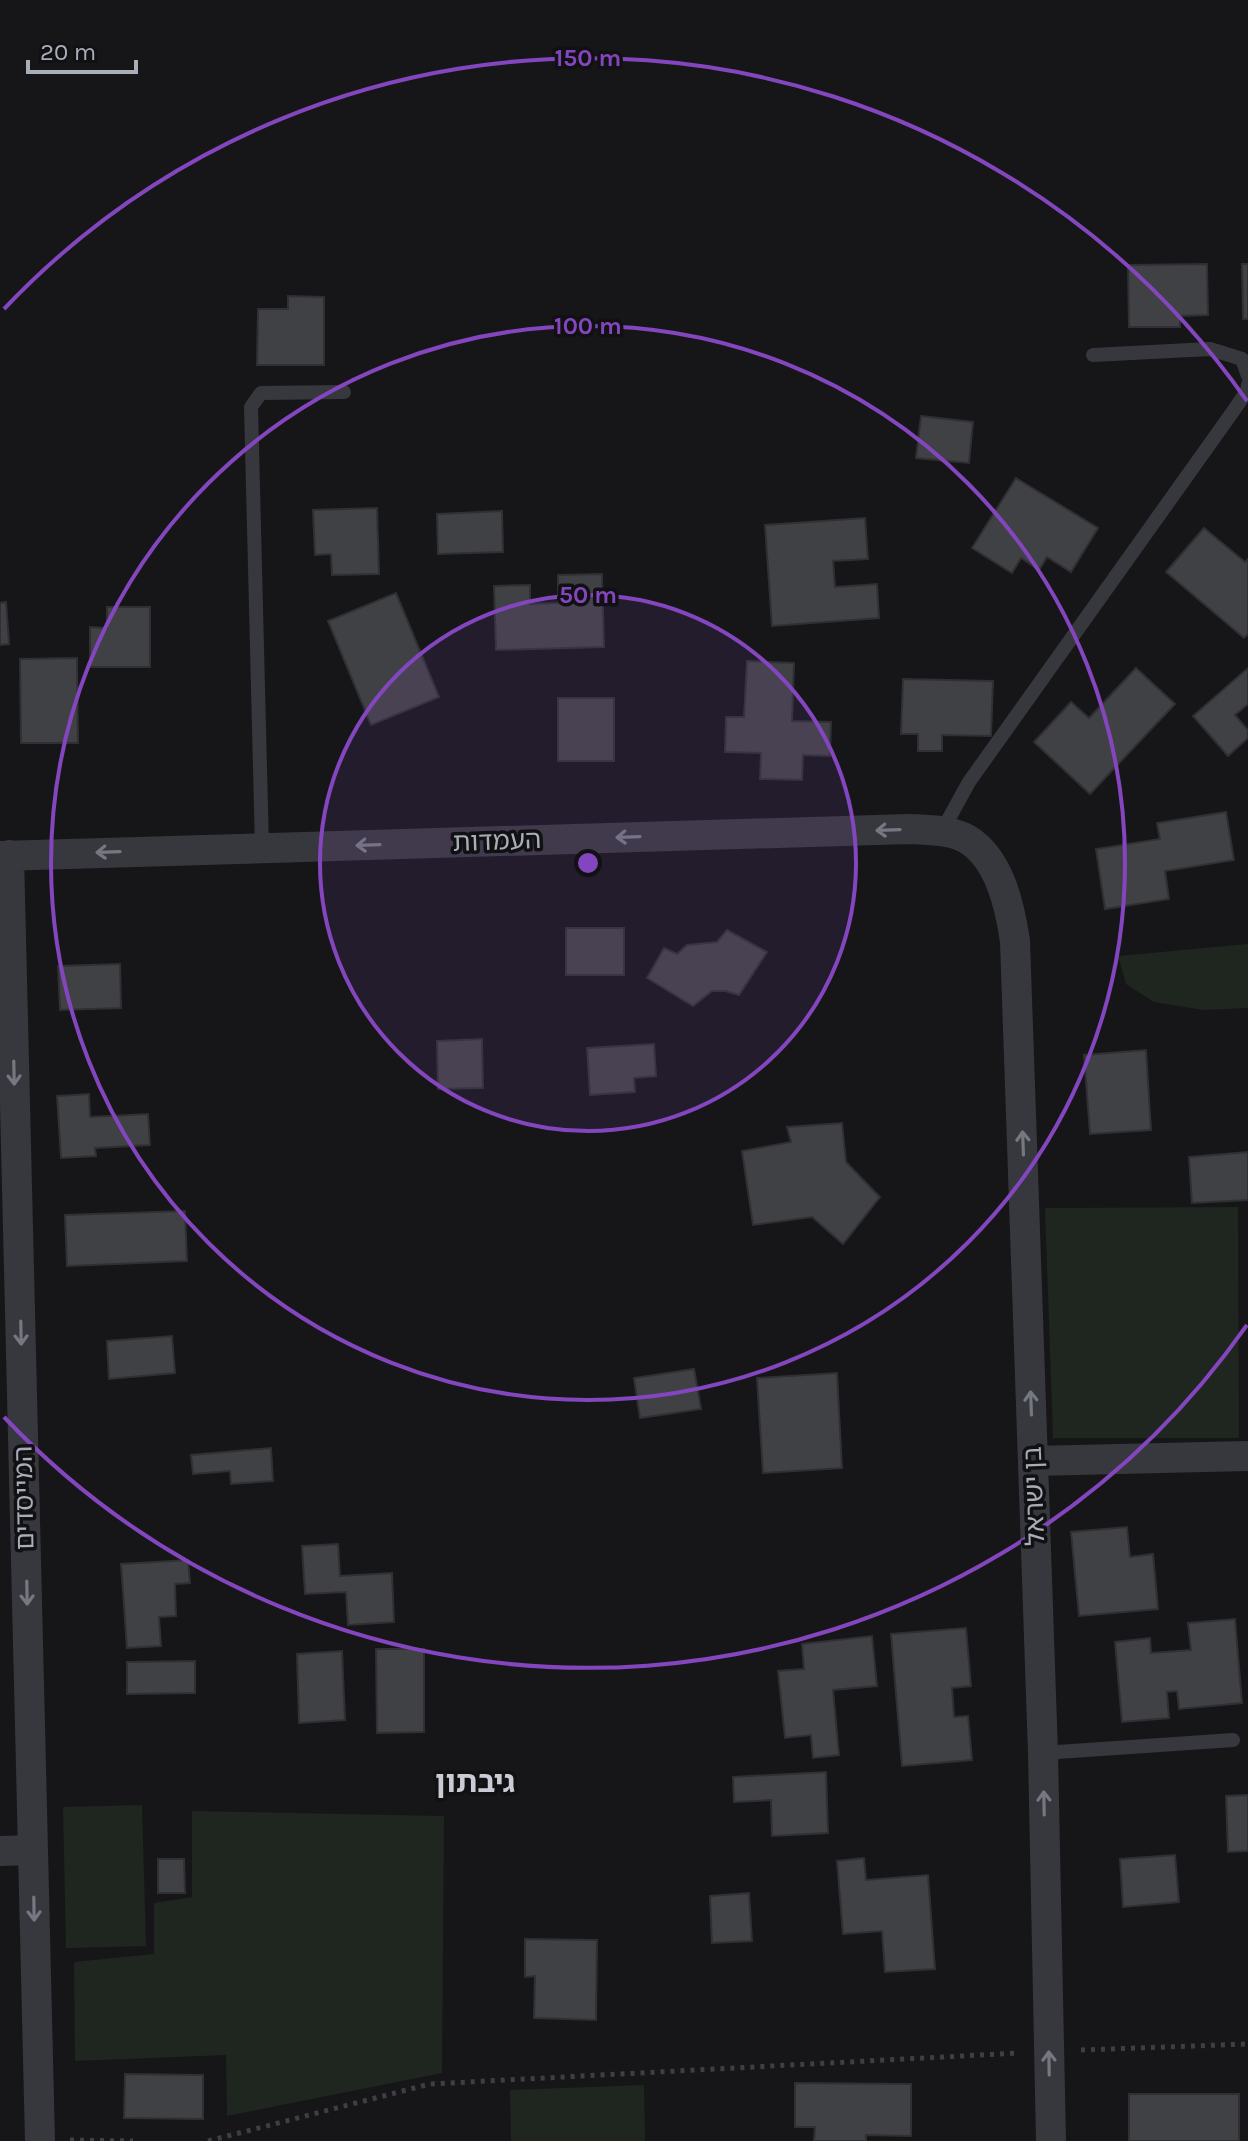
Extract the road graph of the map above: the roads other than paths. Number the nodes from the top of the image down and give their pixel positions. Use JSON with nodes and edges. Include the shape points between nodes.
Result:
{"nodes":[{"id":1,"x":1093,"y":355,"type":"dead end"},
{"id":2,"x":1248,"y":376,"type":"edge"},
{"id":3,"x":1248,"y":385,"type":"edge"},
{"id":4,"x":344,"y":392,"type":"dead end"},
{"id":5,"x":942,"y":831,"type":"junction"},
{"id":6,"x":262,"y":848,"type":"junction"},
{"id":7,"x":5,"y":856,"type":"edge"},
{"id":8,"x":985,"y":857,"type":"joint"},
{"id":9,"x":1248,"y":1456,"type":"edge"},
{"id":10,"x":1033,"y":1461,"type":"junction"},
{"id":11,"x":1233,"y":1740,"type":"dead end"},
{"id":12,"x":1043,"y":1753,"type":"junction"},
{"id":13,"x":33,"y":1850,"type":"junction"},
{"id":14,"x":0,"y":1851,"type":"edge"},
{"id":15,"x":40,"y":2140,"type":"edge"},
{"id":16,"x":1051,"y":2141,"type":"edge"}],
"edges":[{"from":1,"to":2,"type":"lane","via":[[1210,349],[1242,359]]},
{"from":3,"to":5,"type":"lane","via":[[969,782]]},
{"from":4,"to":6,"type":"lane","via":[[261,393],[251,407]]},
{"from":5,"to":6,"type":"street","name":"העמדות","one_way":true},
{"from":5,"to":8,"type":"street","name":"העמדות","via":[[967,839]]},
{"from":6,"to":7,"type":"street","name":"העמדות","one_way":true},
{"from":7,"to":13,"type":"street","name":"המייסדים","one_way":true},
{"from":10,"to":8,"type":"street","name":"בן ישראל","one_way":true,"via":[[1015,941],[1009,903]]},
{"from":9,"to":10,"type":"street"},
{"from":10,"to":12,"type":"street","name":"בן ישראל"},
{"from":11,"to":12,"type":"lane"},
{"from":16,"to":12,"type":"street","name":"בן ישראל","one_way":true},
{"from":13,"to":14,"type":"street"},
{"from":13,"to":15,"type":"street","name":"המייסדים","one_way":true}]}
